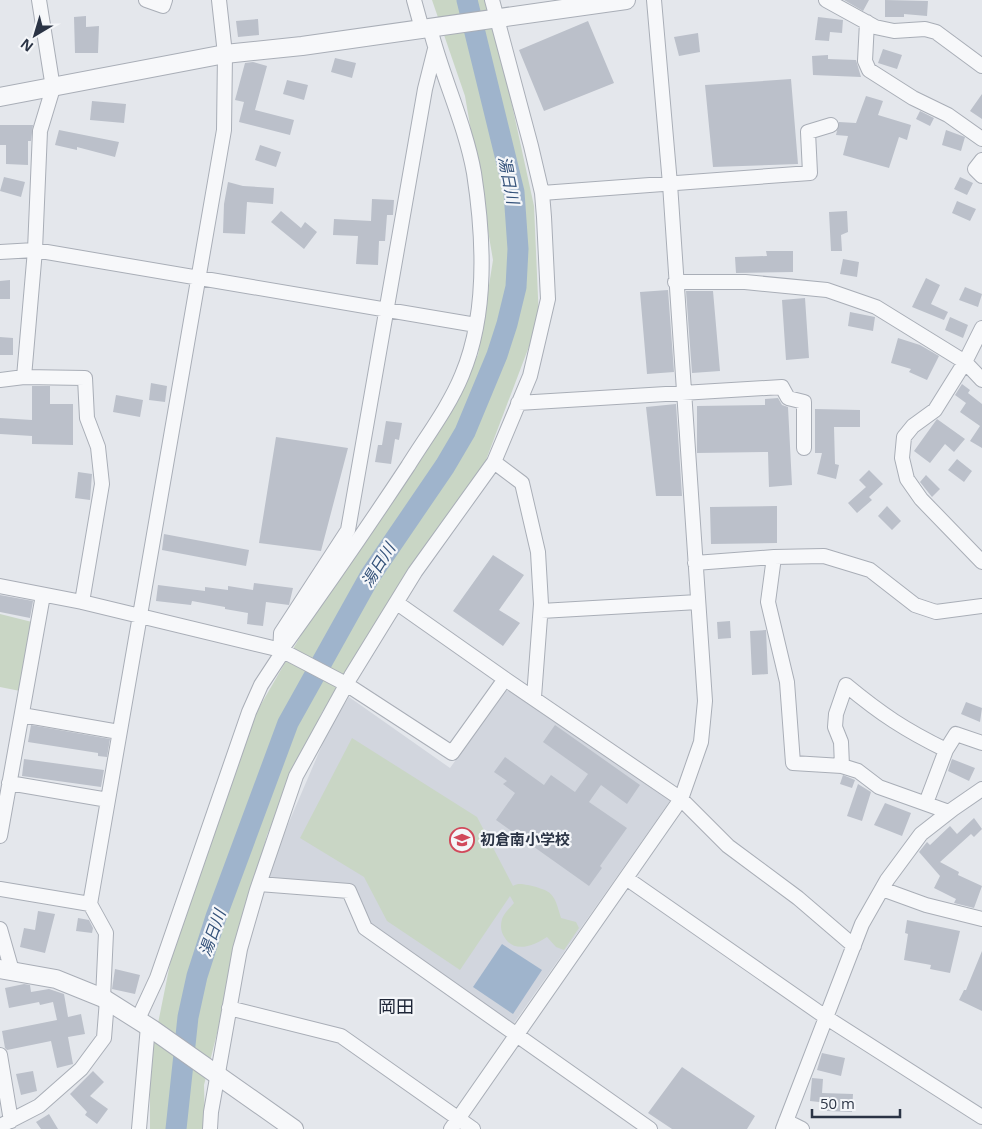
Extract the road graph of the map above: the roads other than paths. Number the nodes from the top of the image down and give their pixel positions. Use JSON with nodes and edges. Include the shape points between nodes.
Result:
{"nodes":[{"id":1,"x":39,"y":0,"type":"edge"},
{"id":2,"x":146,"y":0,"type":"edge"},
{"id":3,"x":165,"y":0,"type":"edge"},
{"id":4,"x":219,"y":0,"type":"edge"},
{"id":5,"x":414,"y":0,"type":"edge"},
{"id":6,"x":492,"y":0,"type":"edge"},
{"id":7,"x":626,"y":0,"type":"edge"},
{"id":8,"x":654,"y":0,"type":"edge"},
{"id":9,"x":826,"y":0,"type":"edge"},
{"id":10,"x":497,"y":18,"type":"junction"},
{"id":11,"x":867,"y":22,"type":"junction"},
{"id":12,"x":428,"y":28,"type":"junction"},
{"id":13,"x":435,"y":49,"type":"junction"},
{"id":14,"x":226,"y":54,"type":"junction"},
{"id":15,"x":982,"y":66,"type":"edge"},
{"id":16,"x":53,"y":88,"type":"junction"},
{"id":17,"x":0,"y":97,"type":"edge"},
{"id":18,"x":830,"y":125,"type":"dead end"},
{"id":19,"x":982,"y":138,"type":"edge"},
{"id":20,"x":982,"y":160,"type":"edge"},
{"id":21,"x":982,"y":176,"type":"edge"},
{"id":22,"x":670,"y":184,"type":"junction"},
{"id":23,"x":542,"y":193,"type":"junction"},
{"id":24,"x":34,"y":250,"type":"junction"},
{"id":25,"x":0,"y":252,"type":"edge"},
{"id":26,"x":197,"y":277,"type":"junction"},
{"id":27,"x":675,"y":282,"type":"junction"},
{"id":28,"x":387,"y":310,"type":"junction"},
{"id":29,"x":476,"y":326,"type":"junction"},
{"id":30,"x":982,"y":328,"type":"edge"},
{"id":31,"x":965,"y":362,"type":"junction"},
{"id":32,"x":24,"y":377,"type":"junction"},
{"id":33,"x":0,"y":380,"type":"edge"},
{"id":34,"x":982,"y":380,"type":"edge"},
{"id":35,"x":683,"y":393,"type":"junction"},
{"id":36,"x":518,"y":403,"type":"junction"},
{"id":37,"x":804,"y":448,"type":"dead end"},
{"id":38,"x":494,"y":462,"type":"junction"},
{"id":39,"x":774,"y":557,"type":"junction"},
{"id":40,"x":982,"y":562,"type":"edge"},
{"id":41,"x":695,"y":563,"type":"junction"},
{"id":42,"x":0,"y":586,"type":"edge"},
{"id":43,"x":43,"y":595,"type":"junction"},
{"id":44,"x":82,"y":602,"type":"junction"},
{"id":45,"x":698,"y":602,"type":"junction"},
{"id":46,"x":397,"y":603,"type":"junction"},
{"id":47,"x":982,"y":606,"type":"edge"},
{"id":48,"x":540,"y":611,"type":"junction"},
{"id":49,"x":138,"y":615,"type":"junction"},
{"id":50,"x":284,"y":651,"type":"junction"},
{"id":51,"x":505,"y":678,"type":"junction"},
{"id":52,"x":343,"y":683,"type":"junction"},
{"id":53,"x":534,"y":697,"type":"junction"},
{"id":54,"x":22,"y":715,"type":"junction"},
{"id":55,"x":119,"y":732,"type":"junction"},
{"id":56,"x":982,"y":743,"type":"edge"},
{"id":57,"x":946,"y":750,"type":"junction"},
{"id":58,"x":842,"y":766,"type":"junction"},
{"id":59,"x":7,"y":776,"type":"edge"},
{"id":60,"x":982,"y":789,"type":"edge"},
{"id":61,"x":681,"y":799,"type":"junction"},
{"id":62,"x":108,"y":800,"type":"junction"},
{"id":63,"x":926,"y":803,"type":"junction"},
{"id":64,"x":950,"y":812,"type":"junction"},
{"id":65,"x":0,"y":836,"type":"edge"},
{"id":66,"x":626,"y":878,"type":"junction"},
{"id":67,"x":259,"y":884,"type":"junction"},
{"id":68,"x":0,"y":889,"type":"edge"},
{"id":69,"x":882,"y":889,"type":"junction"},
{"id":70,"x":90,"y":904,"type":"junction"},
{"id":71,"x":982,"y":919,"type":"edge"},
{"id":72,"x":0,"y":929,"type":"edge"},
{"id":73,"x":854,"y":946,"type":"junction"},
{"id":74,"x":6,"y":970,"type":"edge"},
{"id":75,"x":105,"y":999,"type":"junction"},
{"id":76,"x":228,"y":1008,"type":"junction"},
{"id":77,"x":826,"y":1018,"type":"junction"},
{"id":78,"x":146,"y":1025,"type":"junction"},
{"id":79,"x":516,"y":1034,"type":"junction"},
{"id":80,"x":0,"y":1056,"type":"edge"},
{"id":81,"x":215,"y":1073,"type":"junction"},
{"id":82,"x":982,"y":1117,"type":"edge"},
{"id":83,"x":6,"y":1124,"type":"edge"},
{"id":84,"x":454,"y":1124,"type":"edge"},
{"id":85,"x":784,"y":1125,"type":"edge"},
{"id":86,"x":139,"y":1129,"type":"edge"},
{"id":87,"x":210,"y":1129,"type":"edge"},
{"id":88,"x":294,"y":1129,"type":"edge"},
{"id":89,"x":473,"y":1129,"type":"edge"},
{"id":90,"x":650,"y":1129,"type":"edge"},
{"id":91,"x":802,"y":1129,"type":"edge"}],
"edges":[{"from":1,"to":16,"type":"street"},
{"from":2,"to":3,"type":"street","via":[[163,6]]},
{"from":4,"to":14,"type":"street"},
{"from":5,"to":12,"type":"street"},
{"from":6,"to":10,"type":"street"},
{"from":7,"to":10,"type":"street"},
{"from":8,"to":22,"type":"street"},
{"from":9,"to":11,"type":"street"},
{"from":10,"to":12,"type":"street"},
{"from":10,"to":23,"type":"street"},
{"from":11,"to":15,"type":"street","via":[[894,31],[924,29],[936,32]]},
{"from":11,"to":19,"type":"street","via":[[865,61],[869,70]]},
{"from":12,"to":13,"type":"street"},
{"from":12,"to":14,"type":"street"},
{"from":13,"to":28,"type":"street","via":[[425,89]]},
{"from":13,"to":29,"type":"street","via":[[466,135],[474,174],[483,276]]},
{"from":14,"to":16,"type":"street"},
{"from":14,"to":26,"type":"street","via":[[224,130]]},
{"from":16,"to":17,"type":"street"},
{"from":16,"to":24,"type":"street","via":[[40,131]]},
{"from":18,"to":22,"type":"street","via":[[808,132],[810,173]]},
{"from":20,"to":21,"type":"street","via":[[975,169]]},
{"from":22,"to":23,"type":"street"},
{"from":22,"to":27,"type":"street"},
{"from":23,"to":36,"type":"street","via":[[548,300],[530,376]]},
{"from":24,"to":25,"type":"street"},
{"from":24,"to":26,"type":"street"},
{"from":24,"to":32,"type":"street"},
{"from":26,"to":28,"type":"street"},
{"from":26,"to":49,"type":"street"},
{"from":27,"to":31,"type":"street","via":[[745,282],[827,290],[876,307]]},
{"from":27,"to":35,"type":"street"},
{"from":28,"to":29,"type":"street"},
{"from":28,"to":50,"type":"street","via":[[348,530],[281,633]]},
{"from":29,"to":50,"type":"street","via":[[462,375],[435,423]]},
{"from":30,"to":31,"type":"street"},
{"from":31,"to":34,"type":"street"},
{"from":31,"to":40,"type":"street","via":[[934,410],[904,437],[902,458],[907,479],[920,498]]},
{"from":32,"to":33,"type":"street"},
{"from":32,"to":44,"type":"street","via":[[85,378],[87,418],[98,447],[102,484]]},
{"from":35,"to":36,"type":"street"},
{"from":35,"to":37,"type":"street","via":[[782,387],[788,398],[804,402]]},
{"from":35,"to":41,"type":"street"},
{"from":36,"to":38,"type":"street"},
{"from":38,"to":46,"type":"street","via":[[414,572]]},
{"from":38,"to":48,"type":"street","via":[[522,483],[538,552]]},
{"from":39,"to":41,"type":"street"},
{"from":39,"to":47,"type":"street","via":[[824,556],[857,565],[870,570],[915,605],[936,612]]},
{"from":39,"to":58,"type":"street","via":[[768,602],[787,682],[793,763]]},
{"from":41,"to":45,"type":"street"},
{"from":42,"to":43,"type":"street"},
{"from":43,"to":44,"type":"street"},
{"from":43,"to":54,"type":"street"},
{"from":44,"to":49,"type":"street"},
{"from":45,"to":48,"type":"street"},
{"from":45,"to":61,"type":"street","via":[[705,701],[701,742]]},
{"from":46,"to":51,"type":"street"},
{"from":46,"to":52,"type":"street"},
{"from":48,"to":53,"type":"street"},
{"from":49,"to":50,"type":"street"},
{"from":49,"to":55,"type":"street"},
{"from":50,"to":52,"type":"street"},
{"from":50,"to":78,"type":"street","via":[[250,712],[157,978]]},
{"from":51,"to":52,"type":"street","via":[[452,753]]},
{"from":51,"to":53,"type":"street"},
{"from":52,"to":67,"type":"street","via":[[296,776]]},
{"from":53,"to":61,"type":"street"},
{"from":54,"to":55,"type":"street"},
{"from":54,"to":59,"type":"street"},
{"from":55,"to":62,"type":"street"},
{"from":56,"to":57,"type":"street","via":[[956,734]]},
{"from":57,"to":58,"type":"street","via":[[884,717],[846,685],[835,727],[841,742]]},
{"from":57,"to":63,"type":"street"},
{"from":58,"to":63,"type":"street","via":[[858,771],[879,787]]},
{"from":59,"to":62,"type":"street"},
{"from":59,"to":65,"type":"street"},
{"from":60,"to":64,"type":"street"},
{"from":61,"to":66,"type":"street"},
{"from":61,"to":73,"type":"street","via":[[728,846],[798,898]]},
{"from":62,"to":70,"type":"street"},
{"from":63,"to":64,"type":"street"},
{"from":64,"to":69,"type":"street","via":[[921,834]]},
{"from":66,"to":77,"type":"street"},
{"from":66,"to":79,"type":"street"},
{"from":67,"to":76,"type":"street","via":[[240,949]]},
{"from":67,"to":79,"type":"street","via":[[349,890],[365,928]]},
{"from":68,"to":70,"type":"street"},
{"from":69,"to":71,"type":"street","via":[[926,905]]},
{"from":69,"to":73,"type":"street","via":[[862,924]]},
{"from":70,"to":75,"type":"street","via":[[106,933]]},
{"from":72,"to":74,"type":"street"},
{"from":73,"to":77,"type":"street"},
{"from":74,"to":75,"type":"street","via":[[56,979]]},
{"from":75,"to":78,"type":"street"},
{"from":75,"to":83,"type":"street","via":[[104,1038],[80,1069],[38,1106]]},
{"from":76,"to":81,"type":"street"},
{"from":76,"to":84,"type":"street","via":[[342,1036]]},
{"from":77,"to":82,"type":"street"},
{"from":77,"to":85,"type":"street"},
{"from":78,"to":81,"type":"street"},
{"from":78,"to":86,"type":"street"},
{"from":79,"to":84,"type":"street"},
{"from":79,"to":90,"type":"street"},
{"from":80,"to":83,"type":"street"},
{"from":81,"to":87,"type":"street"},
{"from":81,"to":88,"type":"street"},
{"from":84,"to":89,"type":"street"},
{"from":85,"to":91,"type":"street"}]}
